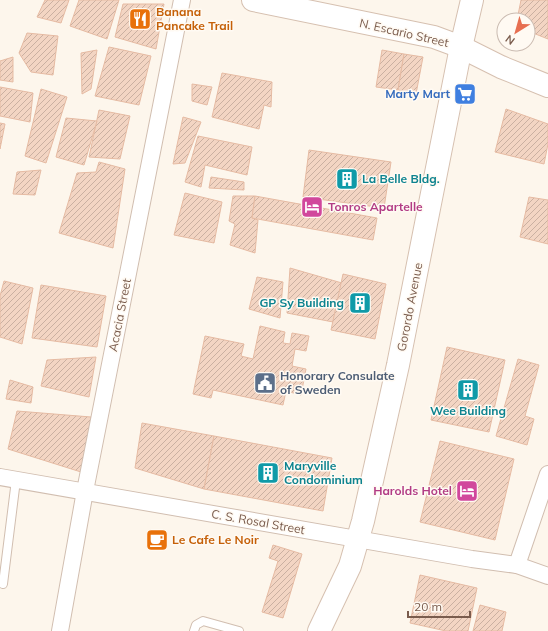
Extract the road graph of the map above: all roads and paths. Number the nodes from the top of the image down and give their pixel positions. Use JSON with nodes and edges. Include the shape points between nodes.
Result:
{"nodes":[{"id":1,"x":182,"y":0,"type":"edge"},
{"id":2,"x":253,"y":0,"type":"edge"},
{"id":3,"x":472,"y":0,"type":"edge"},
{"id":4,"x":461,"y":47,"type":"junction"},
{"id":5,"x":548,"y":86,"type":"edge"},
{"id":6,"x":548,"y":474,"type":"edge"},
{"id":7,"x":0,"y":477,"type":"edge"},
{"id":8,"x":16,"y":480,"type":"junction"},
{"id":9,"x":85,"y":491,"type":"junction"},
{"id":10,"x":358,"y":540,"type":"junction"},
{"id":11,"x":517,"y":565,"type":"junction"},
{"id":12,"x":548,"y":576,"type":"edge"},
{"id":13,"x":3,"y":584,"type":"dead end"},
{"id":14,"x":60,"y":631,"type":"edge"},
{"id":15,"x":194,"y":631,"type":"edge"},
{"id":16,"x":239,"y":631,"type":"edge"},
{"id":17,"x":319,"y":631,"type":"edge"}],
"edges":[{"from":1,"to":9,"type":"street","name":"Acacia Street"},
{"from":2,"to":4,"type":"main road","name":"N. Escario Street","via":[[434,37]]},
{"from":3,"to":4,"type":"main road","name":"Gorordo Avenue"},
{"from":4,"to":5,"type":"main road","name":"N. Escario Street"},
{"from":4,"to":10,"type":"main road","name":"Gorordo Avenue","via":[[398,366]]},
{"from":6,"to":11,"type":"street"},
{"from":7,"to":8,"type":"street","name":"C. S. Rosal Street"},
{"from":8,"to":9,"type":"street","name":"C. S. Rosal Street"},
{"from":8,"to":13,"type":"lane"},
{"from":9,"to":10,"type":"street","name":"C. S. Rosal Street"},
{"from":9,"to":14,"type":"street","name":"Acacia Street"},
{"from":10,"to":11,"type":"street","name":"C. S. Rosal Street","via":[[472,560]]},
{"from":10,"to":17,"type":"main road","name":"Gorordo Avenue","via":[[350,566]]},
{"from":11,"to":12,"type":"street","name":"C. S. Rosal Street"},
{"from":15,"to":16,"type":"lane","via":[[196,625],[203,620]]}]}
